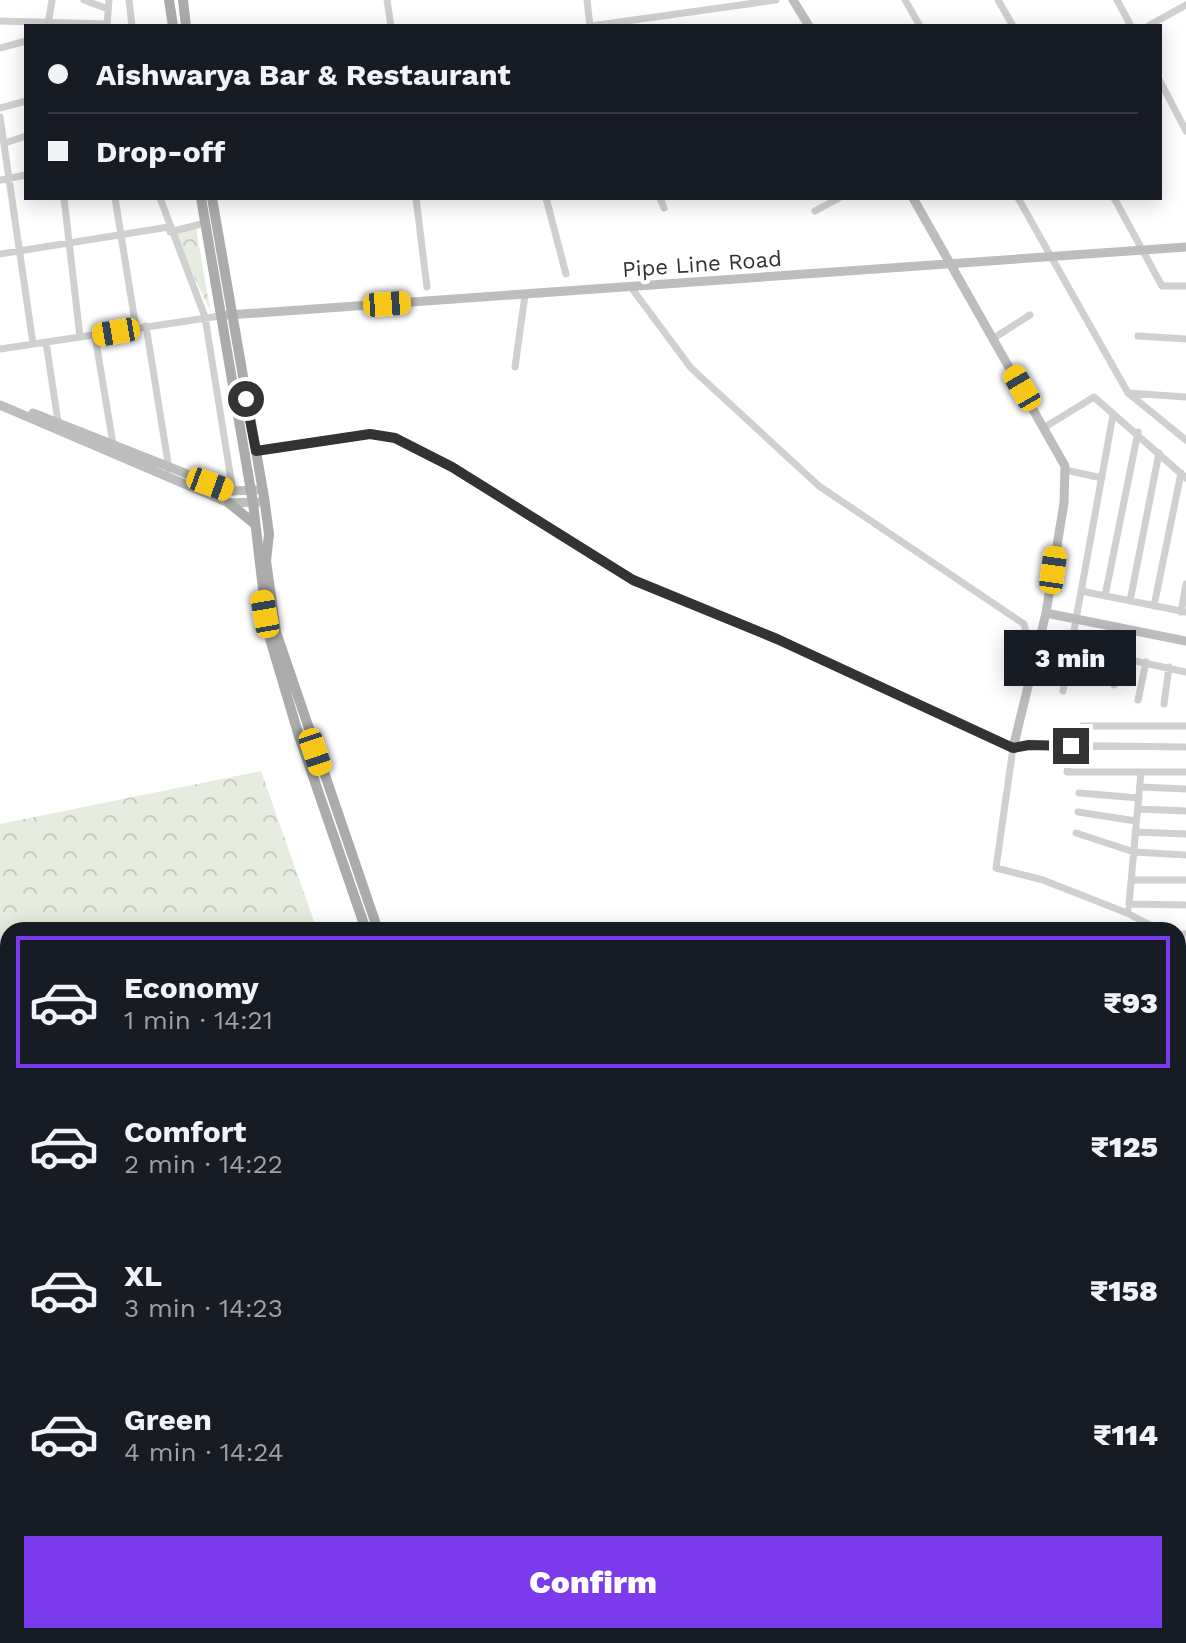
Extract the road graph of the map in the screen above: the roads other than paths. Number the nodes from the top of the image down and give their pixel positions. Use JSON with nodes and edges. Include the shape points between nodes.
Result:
{"nodes":[{"id":1,"x":52,"y":0,"type":"edge"},
{"id":2,"x":84,"y":0,"type":"edge"},
{"id":3,"x":109,"y":0,"type":"edge"},
{"id":4,"x":129,"y":0,"type":"edge"},
{"id":5,"x":169,"y":0,"type":"edge"},
{"id":6,"x":183,"y":0,"type":"edge"},
{"id":7,"x":387,"y":0,"type":"edge"},
{"id":8,"x":587,"y":0,"type":"edge"},
{"id":9,"x":776,"y":0,"type":"edge"},
{"id":10,"x":793,"y":0,"type":"edge"},
{"id":11,"x":905,"y":0,"type":"edge"},
{"id":12,"x":998,"y":0,"type":"edge"},
{"id":13,"x":1117,"y":0,"type":"edge"},
{"id":14,"x":1186,"y":5,"type":"edge"},
{"id":15,"x":108,"y":9,"type":"junction"},
{"id":16,"x":184,"y":12,"type":"junction"},
{"id":17,"x":172,"y":20,"type":"edge"},
{"id":18,"x":0,"y":21,"type":"edge"},
{"id":19,"x":47,"y":24,"type":"edge"},
{"id":20,"x":107,"y":24,"type":"edge"},
{"id":21,"x":132,"y":24,"type":"edge"},
{"id":22,"x":186,"y":24,"type":"edge"},
{"id":23,"x":391,"y":24,"type":"edge"},
{"id":24,"x":591,"y":24,"type":"edge"},
{"id":25,"x":605,"y":24,"type":"edge"},
{"id":26,"x":808,"y":24,"type":"edge"},
{"id":27,"x":919,"y":24,"type":"edge"},
{"id":28,"x":1012,"y":24,"type":"edge"},
{"id":29,"x":1130,"y":24,"type":"edge"},
{"id":30,"x":1152,"y":24,"type":"edge"},
{"id":31,"x":24,"y":42,"type":"edge"},
{"id":32,"x":0,"y":48,"type":"edge"},
{"id":33,"x":1162,"y":85,"type":"edge"},
{"id":34,"x":24,"y":102,"type":"edge"},
{"id":35,"x":0,"y":108,"type":"edge"},
{"id":36,"x":0,"y":117,"type":"edge"},
{"id":37,"x":1186,"y":131,"type":"edge"},
{"id":38,"x":24,"y":137,"type":"edge"},
{"id":39,"x":5,"y":143,"type":"junction"},
{"id":40,"x":24,"y":175,"type":"edge"},
{"id":41,"x":11,"y":178,"type":"junction"},
{"id":42,"x":0,"y":180,"type":"edge"},
{"id":43,"x":64,"y":200,"type":"edge"},
{"id":44,"x":115,"y":200,"type":"edge"},
{"id":45,"x":161,"y":200,"type":"edge"},
{"id":46,"x":201,"y":200,"type":"edge"},
{"id":47,"x":212,"y":200,"type":"edge"},
{"id":48,"x":416,"y":200,"type":"edge"},
{"id":49,"x":547,"y":200,"type":"edge"},
{"id":50,"x":661,"y":200,"type":"edge"},
{"id":51,"x":835,"y":200,"type":"edge"},
{"id":52,"x":914,"y":200,"type":"edge"},
{"id":53,"x":1019,"y":200,"type":"edge"},
{"id":54,"x":1115,"y":200,"type":"edge"},
{"id":55,"x":664,"y":208,"type":"dead end"},
{"id":56,"x":815,"y":211,"type":"dead end"},
{"id":57,"x":205,"y":223,"type":"junction"},
{"id":58,"x":170,"y":230,"type":"junction"},
{"id":59,"x":120,"y":236,"type":"junction"},
{"id":60,"x":70,"y":244,"type":"junction"},
{"id":61,"x":1186,"y":247,"type":"edge"},
{"id":62,"x":1144,"y":249,"type":"junction"},
{"id":63,"x":20,"y":251,"type":"junction"},
{"id":64,"x":0,"y":254,"type":"edge"},
{"id":65,"x":1050,"y":258,"type":"junction"},
{"id":66,"x":948,"y":264,"type":"junction"},
{"id":67,"x":566,"y":274,"type":"dead end"},
{"id":68,"x":630,"y":286,"type":"junction"},
{"id":69,"x":1186,"y":286,"type":"edge"},
{"id":70,"x":427,"y":287,"type":"dead end"},
{"id":71,"x":525,"y":295,"type":"junction"},
{"id":72,"x":1030,"y":315,"type":"dead end"},
{"id":73,"x":226,"y":316,"type":"junction"},
{"id":74,"x":205,"y":317,"type":"junction"},
{"id":75,"x":146,"y":326,"type":"junction"},
{"id":76,"x":136,"y":328,"type":"junction"},
{"id":77,"x":95,"y":336,"type":"junction"},
{"id":78,"x":1138,"y":336,"type":"dead end"},
{"id":79,"x":80,"y":337,"type":"junction"},
{"id":80,"x":994,"y":338,"type":"junction"},
{"id":81,"x":1186,"y":339,"type":"edge"},
{"id":82,"x":46,"y":342,"type":"junction"},
{"id":83,"x":33,"y":344,"type":"junction"},
{"id":84,"x":0,"y":349,"type":"edge"},
{"id":85,"x":515,"y":367,"type":"dead end"},
{"id":86,"x":243,"y":381,"type":"junction"},
{"id":87,"x":1128,"y":393,"type":"junction"},
{"id":88,"x":1186,"y":397,"type":"edge"},
{"id":89,"x":0,"y":403,"type":"edge"},
{"id":90,"x":1113,"y":415,"type":"junction"},
{"id":91,"x":58,"y":422,"type":"junction"},
{"id":92,"x":1045,"y":427,"type":"junction"},
{"id":93,"x":1138,"y":432,"type":"junction"},
{"id":94,"x":1186,"y":440,"type":"edge"},
{"id":95,"x":113,"y":444,"type":"junction"},
{"id":96,"x":256,"y":451,"type":"junction"},
{"id":97,"x":1159,"y":453,"type":"junction"},
{"id":98,"x":169,"y":469,"type":"junction"},
{"id":99,"x":1065,"y":470,"type":"junction"},
{"id":100,"x":1183,"y":475,"type":"edge"},
{"id":101,"x":1102,"y":478,"type":"junction"},
{"id":102,"x":254,"y":490,"type":"junction"},
{"id":103,"x":231,"y":497,"type":"junction"},
{"id":104,"x":256,"y":502,"type":"junction"},
{"id":105,"x":255,"y":524,"type":"junction"},
{"id":106,"x":266,"y":555,"type":"junction"},
{"id":107,"x":1186,"y":584,"type":"edge"},
{"id":108,"x":1081,"y":591,"type":"junction"},
{"id":109,"x":1105,"y":596,"type":"junction"},
{"id":110,"x":1130,"y":601,"type":"junction"},
{"id":111,"x":1154,"y":606,"type":"junction"},
{"id":112,"x":1184,"y":612,"type":"edge"},
{"id":113,"x":1046,"y":613,"type":"junction"},
{"id":114,"x":1075,"y":621,"type":"junction"},
{"id":115,"x":1039,"y":637,"type":"junction"},
{"id":116,"x":1186,"y":641,"type":"edge"},
{"id":117,"x":1071,"y":647,"type":"junction"},
{"id":118,"x":1120,"y":657,"type":"junction"},
{"id":119,"x":1146,"y":662,"type":"junction"},
{"id":120,"x":1169,"y":667,"type":"junction"},
{"id":121,"x":1186,"y":672,"type":"edge"},
{"id":122,"x":1114,"y":685,"type":"dead end"},
{"id":123,"x":1063,"y":691,"type":"dead end"},
{"id":124,"x":1138,"y":700,"type":"dead end"},
{"id":125,"x":1164,"y":704,"type":"dead end"},
{"id":126,"x":1082,"y":726,"type":"dead end"},
{"id":127,"x":1186,"y":726,"type":"edge"},
{"id":128,"x":302,"y":732,"type":"junction"},
{"id":129,"x":1071,"y":746,"type":"junction"},
{"id":130,"x":1186,"y":747,"type":"edge"},
{"id":131,"x":1013,"y":748,"type":"junction"},
{"id":132,"x":1141,"y":772,"type":"junction"},
{"id":133,"x":1186,"y":772,"type":"edge"},
{"id":134,"x":1140,"y":787,"type":"junction"},
{"id":135,"x":1186,"y":789,"type":"edge"},
{"id":136,"x":1079,"y":793,"type":"dead end"},
{"id":137,"x":1139,"y":798,"type":"junction"},
{"id":138,"x":1138,"y":809,"type":"junction"},
{"id":139,"x":1186,"y":811,"type":"edge"},
{"id":140,"x":1078,"y":812,"type":"dead end"},
{"id":141,"x":1136,"y":821,"type":"junction"},
{"id":142,"x":1135,"y":832,"type":"junction"},
{"id":143,"x":1076,"y":833,"type":"dead end"},
{"id":144,"x":1186,"y":834,"type":"edge"},
{"id":145,"x":1134,"y":852,"type":"junction"},
{"id":146,"x":1186,"y":855,"type":"edge"},
{"id":147,"x":1134,"y":880,"type":"junction"},
{"id":148,"x":1186,"y":880,"type":"edge"},
{"id":149,"x":1129,"y":904,"type":"junction"},
{"id":150,"x":1186,"y":905,"type":"edge"},
{"id":151,"x":1127,"y":913,"type":"junction"},
{"id":152,"x":363,"y":922,"type":"edge"},
{"id":153,"x":375,"y":922,"type":"edge"},
{"id":154,"x":1144,"y":922,"type":"edge"}],
"edges":[{"from":1,"to":19,"type":"street"},
{"from":2,"to":15,"type":"street"},
{"from":3,"to":15,"type":"street"},
{"from":4,"to":21,"type":"street"},
{"from":5,"to":17,"type":"main road"},
{"from":6,"to":16,"type":"main road"},
{"from":7,"to":23,"type":"street"},
{"from":8,"to":24,"type":"street"},
{"from":9,"to":25,"type":"street"},
{"from":10,"to":26,"type":"street"},
{"from":11,"to":27,"type":"street"},
{"from":12,"to":28,"type":"street"},
{"from":13,"to":29,"type":"street"},
{"from":14,"to":30,"type":"street"},
{"from":15,"to":20,"type":"street"},
{"from":16,"to":17,"type":"main road"},
{"from":16,"to":22,"type":"main road"},
{"from":18,"to":19,"type":"street"},
{"from":31,"to":32,"type":"street"},
{"from":33,"to":37,"type":"street"},
{"from":34,"to":35,"type":"street"},
{"from":36,"to":39,"type":"street"},
{"from":38,"to":39,"type":"street"},
{"from":39,"to":41,"type":"street"},
{"from":40,"to":41,"type":"street"},
{"from":41,"to":42,"type":"street"},
{"from":41,"to":63,"type":"street"},
{"from":43,"to":60,"type":"street"},
{"from":44,"to":59,"type":"street"},
{"from":45,"to":58,"type":"street"},
{"from":46,"to":57,"type":"main road"},
{"from":47,"to":73,"type":"main road"},
{"from":48,"to":70,"type":"street"},
{"from":49,"to":67,"type":"street"},
{"from":50,"to":55,"type":"street"},
{"from":51,"to":56,"type":"street"},
{"from":52,"to":66,"type":"street"},
{"from":53,"to":65,"type":"street"},
{"from":54,"to":62,"type":"street"},
{"from":57,"to":58,"type":"street"},
{"from":57,"to":73,"type":"main road"},
{"from":58,"to":59,"type":"street"},
{"from":58,"to":74,"type":"street"},
{"from":59,"to":60,"type":"street"},
{"from":59,"to":76,"type":"street"},
{"from":60,"to":63,"type":"street"},
{"from":60,"to":79,"type":"street"},
{"from":61,"to":62,"type":"street","name":"Pipe Line Road"},
{"from":62,"to":65,"type":"street","name":"Pipe Line Road"},
{"from":62,"to":69,"type":"street","via":[[1162,286]]},
{"from":63,"to":64,"type":"street"},
{"from":63,"to":83,"type":"street"},
{"from":65,"to":66,"type":"street","name":"Pipe Line Road"},
{"from":65,"to":87,"type":"street"},
{"from":66,"to":68,"type":"street","name":"Pipe Line Road"},
{"from":66,"to":80,"type":"street"},
{"from":68,"to":71,"type":"street","name":"Pipe Line Road"},
{"from":68,"to":115,"type":"street","via":[[691,368],[819,486]]},
{"from":71,"to":73,"type":"street","name":"Pipe Line Road"},
{"from":71,"to":85,"type":"street"},
{"from":72,"to":80,"type":"street"},
{"from":73,"to":74,"type":"street"},
{"from":73,"to":86,"type":"main road"},
{"from":73,"to":102,"type":"main road"},
{"from":74,"to":75,"type":"street"},
{"from":74,"to":103,"type":"street"},
{"from":75,"to":76,"type":"street"},
{"from":75,"to":98,"type":"street"},
{"from":76,"to":77,"type":"street"},
{"from":77,"to":79,"type":"street"},
{"from":77,"to":95,"type":"street"},
{"from":78,"to":81,"type":"street"},
{"from":79,"to":82,"type":"street"},
{"from":80,"to":92,"type":"street"},
{"from":82,"to":83,"type":"street"},
{"from":82,"to":91,"type":"street"},
{"from":83,"to":84,"type":"street"},
{"from":86,"to":96,"type":"main road"},
{"from":86,"to":102,"type":"main road","via":[[240,396]]},
{"from":87,"to":88,"type":"street"},
{"from":87,"to":94,"type":"street"},
{"from":89,"to":91,"type":"street"},
{"from":89,"to":103,"type":"street"},
{"from":90,"to":92,"type":"street","via":[[1094,397]]},
{"from":90,"to":93,"type":"street"},
{"from":90,"to":101,"type":"street"},
{"from":91,"to":95,"type":"street"},
{"from":92,"to":99,"type":"street"},
{"from":93,"to":97,"type":"street"},
{"from":93,"to":109,"type":"street"},
{"from":95,"to":98,"type":"street"},
{"from":96,"to":106,"type":"main road","via":[[269,534]]},
{"from":96,"to":131,"type":"street","via":[[370,434],[395,438],[452,467],[633,580],[777,639]]},
{"from":97,"to":100,"type":"street"},
{"from":97,"to":110,"type":"street"},
{"from":98,"to":103,"type":"street"},
{"from":99,"to":101,"type":"street"},
{"from":99,"to":113,"type":"street"},
{"from":100,"to":111,"type":"street"},
{"from":101,"to":108,"type":"street"},
{"from":102,"to":103,"type":"street"},
{"from":102,"to":104,"type":"main road"},
{"from":103,"to":104,"type":"street"},
{"from":103,"to":105,"type":"main road"},
{"from":104,"to":105,"type":"main road"},
{"from":104,"to":106,"type":"main road"},
{"from":105,"to":128,"type":"main road","via":[[268,632]]},
{"from":106,"to":128,"type":"main road","via":[[276,632]]},
{"from":107,"to":112,"type":"street"},
{"from":108,"to":109,"type":"street"},
{"from":108,"to":114,"type":"street"},
{"from":109,"to":110,"type":"street"},
{"from":110,"to":111,"type":"street"},
{"from":111,"to":112,"type":"street"},
{"from":113,"to":114,"type":"street"},
{"from":113,"to":115,"type":"street"},
{"from":114,"to":116,"type":"street"},
{"from":114,"to":117,"type":"street"},
{"from":115,"to":131,"type":"street"},
{"from":117,"to":118,"type":"street"},
{"from":117,"to":123,"type":"street"},
{"from":118,"to":119,"type":"street"},
{"from":118,"to":122,"type":"street"},
{"from":119,"to":120,"type":"street"},
{"from":119,"to":124,"type":"street"},
{"from":120,"to":121,"type":"street"},
{"from":120,"to":125,"type":"street"},
{"from":126,"to":127,"type":"street"},
{"from":128,"to":152,"type":"main road"},
{"from":128,"to":153,"type":"main road"},
{"from":129,"to":130,"type":"street"},
{"from":129,"to":131,"type":"street"},
{"from":129,"to":132,"type":"street","via":[[1067,772]]},
{"from":131,"to":151,"type":"street","via":[[996,868]]},
{"from":132,"to":133,"type":"street"},
{"from":132,"to":134,"type":"street"},
{"from":134,"to":135,"type":"street"},
{"from":134,"to":137,"type":"street"},
{"from":136,"to":137,"type":"street"},
{"from":137,"to":138,"type":"street"},
{"from":138,"to":139,"type":"street"},
{"from":138,"to":141,"type":"street"},
{"from":140,"to":141,"type":"street"},
{"from":141,"to":142,"type":"street"},
{"from":142,"to":144,"type":"street"},
{"from":142,"to":145,"type":"street"},
{"from":143,"to":145,"type":"street"},
{"from":145,"to":146,"type":"street"},
{"from":145,"to":147,"type":"street"},
{"from":147,"to":148,"type":"street"},
{"from":147,"to":149,"type":"street"},
{"from":149,"to":150,"type":"street"},
{"from":149,"to":151,"type":"street"},
{"from":151,"to":154,"type":"street"}]}
